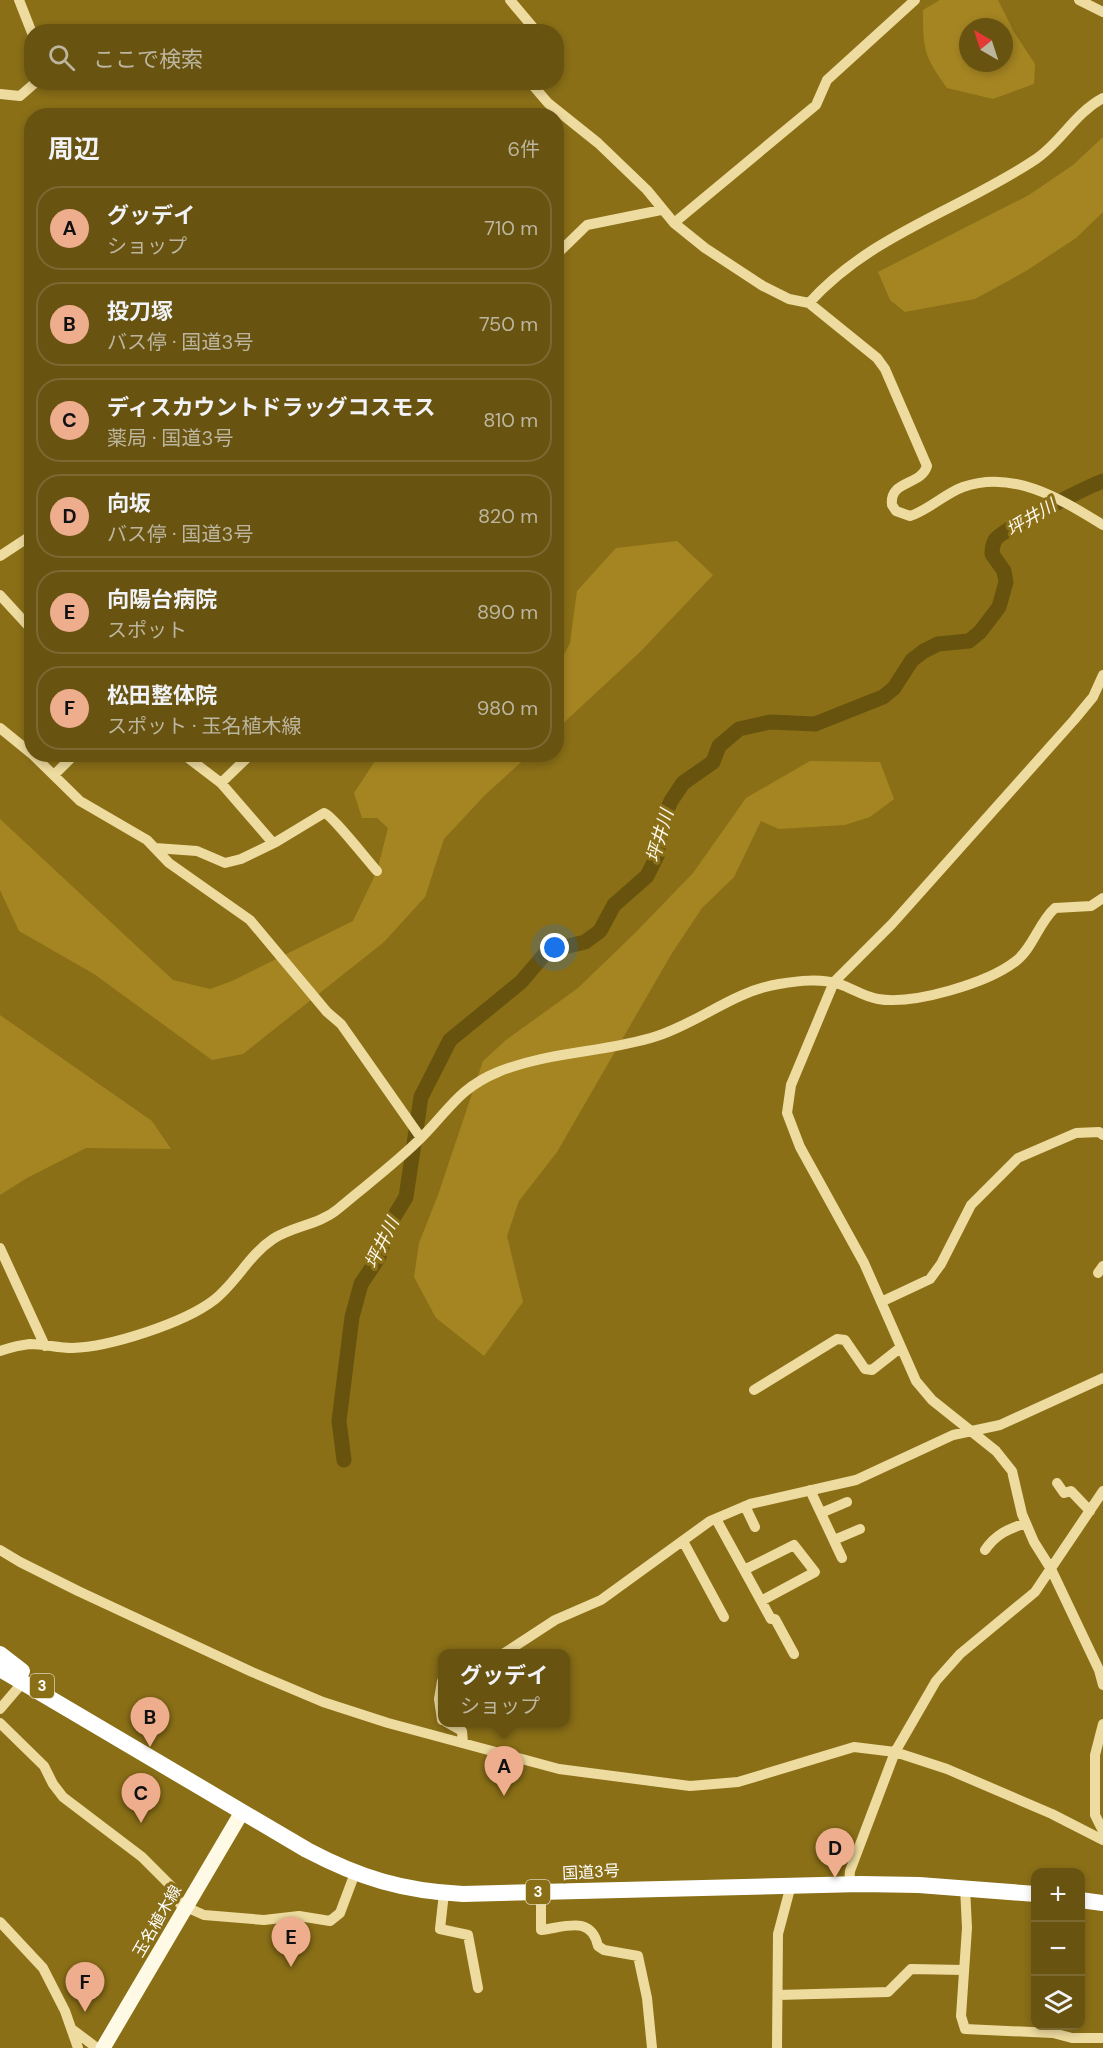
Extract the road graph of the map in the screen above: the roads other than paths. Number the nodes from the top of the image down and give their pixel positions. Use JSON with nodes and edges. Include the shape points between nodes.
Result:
{"nodes":[{"id":1,"x":19,"y":0,"type":"edge"},
{"id":2,"x":510,"y":0,"type":"edge"},
{"id":3,"x":915,"y":0,"type":"edge"},
{"id":4,"x":1079,"y":0,"type":"edge"},
{"id":5,"x":1103,"y":12,"type":"edge"},
{"id":6,"x":28,"y":24,"type":"edge"},
{"id":7,"x":530,"y":24,"type":"edge"},
{"id":8,"x":27,"y":90,"type":"edge"},
{"id":9,"x":537,"y":90,"type":"edge"},
{"id":10,"x":0,"y":93,"type":"edge"},
{"id":11,"x":1103,"y":98,"type":"edge"},
{"id":12,"x":554,"y":108,"type":"edge"},
{"id":13,"x":564,"y":116,"type":"edge"},
{"id":14,"x":661,"y":210,"type":"junction"},
{"id":15,"x":674,"y":223,"type":"junction"},
{"id":16,"x":564,"y":247,"type":"edge"},
{"id":17,"x":809,"y":303,"type":"junction"},
{"id":18,"x":1103,"y":525,"type":"edge"},
{"id":19,"x":24,"y":540,"type":"edge"},
{"id":20,"x":0,"y":556,"type":"edge"},
{"id":21,"x":0,"y":595,"type":"edge"},
{"id":22,"x":24,"y":621,"type":"edge"},
{"id":23,"x":1103,"y":675,"type":"edge"},
{"id":24,"x":0,"y":728,"type":"edge"},
{"id":25,"x":24,"y":748,"type":"edge"},
{"id":26,"x":40,"y":762,"type":"edge"},
{"id":27,"x":67,"y":762,"type":"edge"},
{"id":28,"x":193,"y":762,"type":"edge"},
{"id":29,"x":243,"y":762,"type":"edge"},
{"id":30,"x":54,"y":775,"type":"junction"},
{"id":31,"x":221,"y":783,"type":"junction"},
{"id":32,"x":273,"y":843,"type":"junction"},
{"id":33,"x":155,"y":848,"type":"junction"},
{"id":34,"x":377,"y":871,"type":"dead end"},
{"id":35,"x":1103,"y":898,"type":"edge"},
{"id":36,"x":834,"y":982,"type":"junction"},
{"id":37,"x":1103,"y":1135,"type":"edge"},
{"id":38,"x":421,"y":1138,"type":"junction"},
{"id":39,"x":0,"y":1248,"type":"edge"},
{"id":40,"x":881,"y":1302,"type":"junction"},
{"id":41,"x":45,"y":1346,"type":"junction"},
{"id":42,"x":900,"y":1348,"type":"junction"},
{"id":43,"x":0,"y":1351,"type":"edge"},
{"id":44,"x":1103,"y":1378,"type":"edge"},
{"id":45,"x":754,"y":1390,"type":"dead end"},
{"id":46,"x":972,"y":1433,"type":"junction"},
{"id":47,"x":1057,"y":1483,"type":"dead end"},
{"id":48,"x":810,"y":1490,"type":"junction"},
{"id":49,"x":1103,"y":1491,"type":"edge"},
{"id":50,"x":847,"y":1502,"type":"dead end"},
{"id":51,"x":745,"y":1506,"type":"junction"},
{"id":52,"x":1090,"y":1511,"type":"junction"},
{"id":53,"x":821,"y":1513,"type":"junction"},
{"id":54,"x":716,"y":1518,"type":"junction"},
{"id":55,"x":1026,"y":1523,"type":"junction"},
{"id":56,"x":755,"y":1527,"type":"dead end"},
{"id":57,"x":860,"y":1529,"type":"dead end"},
{"id":58,"x":683,"y":1540,"type":"junction"},
{"id":59,"x":834,"y":1540,"type":"junction"},
{"id":60,"x":0,"y":1550,"type":"edge"},
{"id":61,"x":985,"y":1550,"type":"dead end"},
{"id":62,"x":842,"y":1558,"type":"dead end"},
{"id":63,"x":1051,"y":1569,"type":"junction"},
{"id":64,"x":744,"y":1570,"type":"junction"},
{"id":65,"x":761,"y":1601,"type":"junction"},
{"id":66,"x":724,"y":1617,"type":"dead end"},
{"id":67,"x":510,"y":1649,"type":"edge"},
{"id":68,"x":0,"y":1654,"type":"edge"},
{"id":69,"x":794,"y":1654,"type":"dead end"},
{"id":70,"x":0,"y":1669,"type":"edge"},
{"id":71,"x":23,"y":1682,"type":"junction"},
{"id":72,"x":1103,"y":1685,"type":"edge"},
{"id":73,"x":0,"y":1709,"type":"edge"},
{"id":74,"x":85,"y":1718,"type":"junction"},
{"id":75,"x":0,"y":1723,"type":"edge"},
{"id":76,"x":1103,"y":1724,"type":"edge"},
{"id":77,"x":455,"y":1727,"type":"edge"},
{"id":78,"x":469,"y":1745,"type":"junction"},
{"id":79,"x":895,"y":1752,"type":"junction"},
{"id":80,"x":242,"y":1812,"type":"junction"},
{"id":81,"x":1103,"y":1831,"type":"edge"},
{"id":82,"x":1103,"y":1840,"type":"edge"},
{"id":83,"x":355,"y":1873,"type":"junction"},
{"id":84,"x":849,"y":1884,"type":"junction"},
{"id":85,"x":791,"y":1885,"type":"junction"},
{"id":86,"x":965,"y":1887,"type":"junction"},
{"id":87,"x":541,"y":1892,"type":"junction"},
{"id":88,"x":444,"y":1893,"type":"junction"},
{"id":89,"x":1031,"y":1894,"type":"edge"},
{"id":90,"x":1085,"y":1900,"type":"edge"},
{"id":91,"x":1103,"y":1902,"type":"edge"},
{"id":92,"x":186,"y":1907,"type":"junction"},
{"id":93,"x":0,"y":1922,"type":"edge"},
{"id":94,"x":964,"y":1970,"type":"junction"},
{"id":95,"x":478,"y":1988,"type":"dead end"},
{"id":96,"x":778,"y":1995,"type":"junction"},
{"id":97,"x":73,"y":2030,"type":"junction"},
{"id":98,"x":1103,"y":2038,"type":"edge"},
{"id":99,"x":78,"y":2048,"type":"edge"},
{"id":100,"x":97,"y":2048,"type":"edge"},
{"id":101,"x":103,"y":2048,"type":"edge"},
{"id":102,"x":652,"y":2048,"type":"edge"},
{"id":103,"x":777,"y":2048,"type":"edge"}],
"edges":[{"from":1,"to":6,"type":"street"},
{"from":2,"to":7,"type":"street"},
{"from":3,"to":15,"type":"street","via":[[827,80],[816,105]]},
{"from":4,"to":5,"type":"street"},
{"from":8,"to":10,"type":"street","via":[[20,96]]},
{"from":9,"to":12,"type":"street"},
{"from":11,"to":17,"type":"street","via":[[1082,111],[1035,159],[867,252],[827,282]]},
{"from":13,"to":14,"type":"street","via":[[647,190]]},
{"from":14,"to":15,"type":"street"},
{"from":14,"to":16,"type":"street","via":[[587,225]]},
{"from":15,"to":17,"type":"street","via":[[763,286],[789,299]]},
{"from":17,"to":18,"type":"street","via":[[881,363],[926,462],[921,477],[893,493],[896,511],[914,514],[972,484],[1006,483],[1051,494]]},
{"from":19,"to":20,"type":"street"},
{"from":21,"to":22,"type":"street"},
{"from":23,"to":36,"type":"street","via":[[1074,720],[892,924]]},
{"from":24,"to":25,"type":"street"},
{"from":26,"to":30,"type":"street"},
{"from":27,"to":30,"type":"street"},
{"from":28,"to":31,"type":"street"},
{"from":29,"to":31,"type":"street"},
{"from":30,"to":33,"type":"street","via":[[80,801]]},
{"from":31,"to":32,"type":"street"},
{"from":32,"to":33,"type":"street","via":[[225,863],[196,851]]},
{"from":32,"to":34,"type":"street","via":[[311,819],[329,813]]},
{"from":33,"to":38,"type":"street","via":[[169,863],[260,931],[341,1024]]},
{"from":35,"to":36,"type":"street","via":[[1091,906],[1055,908],[1018,960],[934,996],[882,1000]]},
{"from":36,"to":38,"type":"street","via":[[764,987],[656,1036],[605,1049],[529,1060],[507,1068],[478,1081],[454,1099]]},
{"from":36,"to":40,"type":"street","via":[[791,1085],[788,1113],[800,1147]]},
{"from":37,"to":40,"type":"street","via":[[1076,1133],[1018,1158],[971,1205],[930,1279]]},
{"from":38,"to":41,"type":"street","via":[[335,1212],[275,1237],[215,1300],[189,1315],[108,1344]]},
{"from":39,"to":41,"type":"street"},
{"from":40,"to":42,"type":"street"},
{"from":41,"to":43,"type":"street","via":[[27,1344]]},
{"from":42,"to":45,"type":"street","via":[[872,1370],[865,1369],[845,1341],[837,1339]]},
{"from":42,"to":46,"type":"street","via":[[916,1381],[932,1400]]},
{"from":44,"to":46,"type":"street","via":[[1000,1425]]},
{"from":46,"to":48,"type":"street","via":[[953,1435],[856,1480]]},
{"from":46,"to":55,"type":"street","via":[[996,1450],[1012,1472]]},
{"from":47,"to":52,"type":"street","via":[[1064,1493],[1071,1491]]},
{"from":48,"to":51,"type":"street"},
{"from":48,"to":53,"type":"street"},
{"from":49,"to":52,"type":"street"},
{"from":50,"to":53,"type":"street"},
{"from":51,"to":54,"type":"street"},
{"from":51,"to":56,"type":"street"},
{"from":52,"to":63,"type":"street"},
{"from":53,"to":59,"type":"street"},
{"from":54,"to":58,"type":"street"},
{"from":54,"to":64,"type":"street"},
{"from":55,"to":61,"type":"street","via":[[1005,1530]]},
{"from":55,"to":63,"type":"street"},
{"from":57,"to":59,"type":"street"},
{"from":58,"to":66,"type":"street"},
{"from":58,"to":67,"type":"street","via":[[601,1600],[555,1620]]},
{"from":59,"to":62,"type":"street"},
{"from":60,"to":78,"type":"street","via":[[78,1591],[323,1702]]},
{"from":63,"to":72,"type":"street"},
{"from":63,"to":79,"type":"street","via":[[1035,1592],[960,1654],[936,1681]]},
{"from":64,"to":65,"type":"street"},
{"from":64,"to":65,"type":"street","via":[[794,1545],[815,1572]]},
{"from":65,"to":69,"type":"street"},
{"from":68,"to":74,"type":"highway","name":"国道3号","number":"3"},
{"from":70,"to":71,"type":"highway","name":"国道3号","number":"3"},
{"from":71,"to":73,"type":"street"},
{"from":71,"to":74,"type":"highway","name":"国道3号","number":"3"},
{"from":74,"to":80,"type":"highway","name":"国道3号","number":"3"},
{"from":75,"to":92,"type":"street","via":[[44,1766],[63,1797],[142,1857]]},
{"from":76,"to":81,"type":"street","via":[[1095,1755],[1095,1815]]},
{"from":77,"to":78,"type":"street","via":[[462,1731]]},
{"from":78,"to":79,"type":"street","via":[[559,1769],[690,1786],[738,1782],[854,1747]]},
{"from":79,"to":82,"type":"street","via":[[947,1769]]},
{"from":79,"to":84,"type":"street","via":[[850,1871]]},
{"from":80,"to":83,"type":"highway","name":"国道3号","number":"3"},
{"from":80,"to":92,"type":"main road","name":"玉名植木線"},
{"from":83,"to":88,"type":"highway","name":"国道3号","number":"3","via":[[401,1888]]},
{"from":83,"to":92,"type":"street","via":[[340,1912],[325,1922],[298,1916],[264,1920],[204,1915]]},
{"from":84,"to":85,"type":"highway","name":"国道3号","number":"3"},
{"from":84,"to":86,"type":"highway","name":"国道3号","number":"3"},
{"from":85,"to":87,"type":"highway","name":"国道3号","number":"3"},
{"from":85,"to":96,"type":"street","via":[[778,1934]]},
{"from":86,"to":89,"type":"highway","name":"国道3号","number":"3"},
{"from":86,"to":94,"type":"street"},
{"from":87,"to":88,"type":"highway","name":"国道3号","number":"3"},
{"from":87,"to":102,"type":"street","via":[[541,1930],[589,1927],[604,1950],[638,1956]]},
{"from":88,"to":95,"type":"street","via":[[440,1929],[468,1935]]},
{"from":90,"to":91,"type":"highway"},
{"from":92,"to":101,"type":"main road","name":"玉名植木線"},
{"from":93,"to":97,"type":"street","via":[[43,1968]]},
{"from":94,"to":96,"type":"street","via":[[911,1969],[888,1992]]},
{"from":94,"to":98,"type":"street","via":[[961,2016],[965,2029]]},
{"from":96,"to":103,"type":"street"},
{"from":97,"to":99,"type":"street"},
{"from":97,"to":100,"type":"street"}]}
